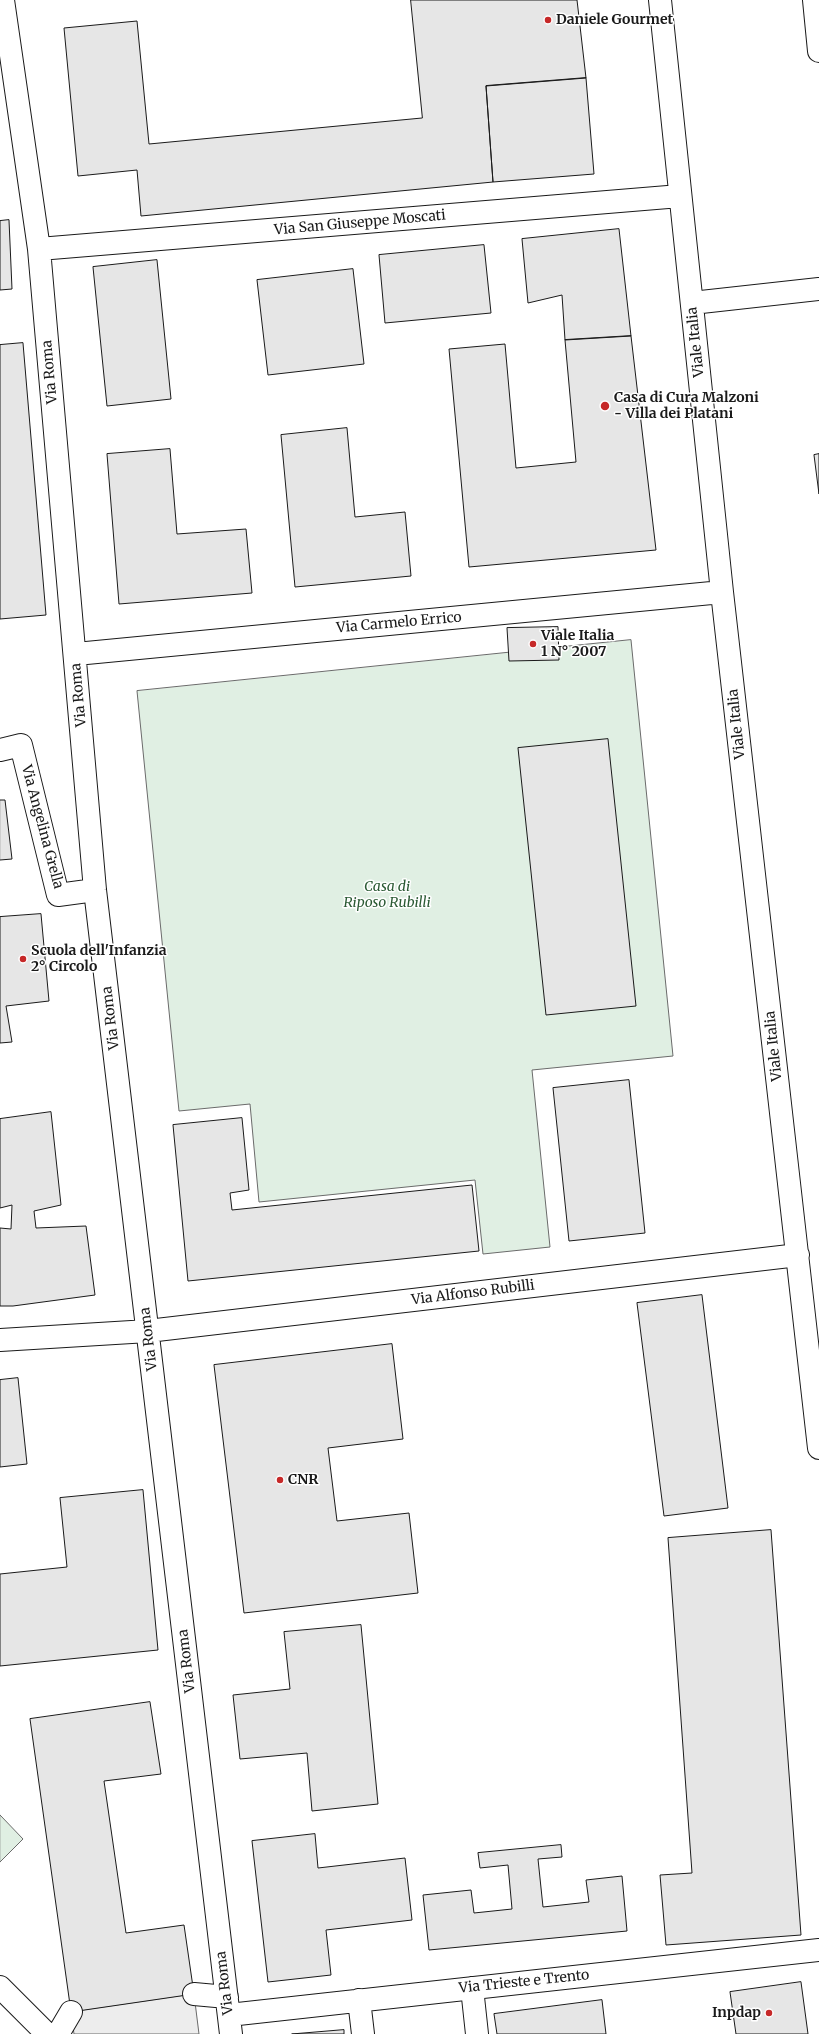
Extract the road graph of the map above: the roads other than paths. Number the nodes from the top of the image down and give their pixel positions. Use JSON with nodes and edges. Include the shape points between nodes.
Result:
{"nodes":[{"id":1,"x":3,"y":0,"type":"edge"},
{"id":2,"x":660,"y":0,"type":"edge"},
{"id":3,"x":814,"y":0,"type":"edge"},
{"id":4,"x":819,"y":51,"type":"edge"},
{"id":5,"x":680,"y":196,"type":"junction"},
{"id":6,"x":39,"y":249,"type":"junction"},
{"id":7,"x":819,"y":289,"type":"edge"},
{"id":8,"x":692,"y":303,"type":"junction"},
{"id":9,"x":722,"y":592,"type":"junction"},
{"id":10,"x":76,"y":654,"type":"junction"},
{"id":11,"x":0,"y":750,"type":"edge"},
{"id":12,"x":96,"y":890,"type":"junction"},
{"id":13,"x":798,"y":1255,"type":"junction"},
{"id":14,"x":148,"y":1331,"type":"junction"},
{"id":15,"x":0,"y":1340,"type":"edge"},
{"id":16,"x":817,"y":1407,"type":"edge"},
{"id":17,"x":819,"y":1448,"type":"edge"},
{"id":18,"x":819,"y":1950,"type":"edge"},
{"id":19,"x":0,"y":1987,"type":"edge"},
{"id":20,"x":472,"y":1988,"type":"junction"},
{"id":21,"x":194,"y":1994,"type":"dead end"},
{"id":22,"x":360,"y":2000,"type":"junction"},
{"id":23,"x":71,"y":2012,"type":"dead end"},
{"id":24,"x":229,"y":2015,"type":"edge"},
{"id":25,"x":47,"y":2034,"type":"edge"},
{"id":26,"x":58,"y":2034,"type":"edge"},
{"id":27,"x":364,"y":2034,"type":"edge"},
{"id":28,"x":477,"y":2034,"type":"edge"}],
"edges":[{"from":1,"to":6,"type":"street","name":"Via Roma"},
{"from":2,"to":5,"type":"street","name":"Viale Italia"},
{"from":3,"to":4,"type":"street"},
{"from":5,"to":6,"type":"street","name":"Via San Giuseppe Moscati"},
{"from":5,"to":8,"type":"street","name":"Viale Italia"},
{"from":6,"to":10,"type":"street","name":"Via Roma"},
{"from":7,"to":8,"type":"street"},
{"from":8,"to":9,"type":"street","name":"Viale Italia"},
{"from":9,"to":10,"type":"street","name":"Via Carmelo Errico"},
{"from":9,"to":13,"type":"street","name":"Viale Italia"},
{"from":10,"to":12,"type":"street","name":"Via Roma"},
{"from":11,"to":12,"type":"street","name":"Via Angelina Grella","via":[[21,745],[58,895]]},
{"from":12,"to":14,"type":"street","name":"Via Roma"},
{"from":13,"to":14,"type":"street","name":"Via Alfonso Rubilli"},
{"from":13,"to":16,"type":"street","name":"Viale Italia"},
{"from":14,"to":15,"type":"street","name":"Via Alfonso Rubilli"},
{"from":14,"to":24,"type":"street","name":"Via Roma"},
{"from":16,"to":17,"type":"street","name":"Viale Italia"},
{"from":18,"to":20,"type":"street","name":"Via Trieste e Trento"},
{"from":19,"to":25,"type":"street"},
{"from":20,"to":22,"type":"street","name":"Via Trieste e Trento"},
{"from":20,"to":28,"type":"street"},
{"from":21,"to":24,"type":"street","name":"Via Trieste e Trento"},
{"from":22,"to":24,"type":"street","name":"Via Trieste e Trento"},
{"from":22,"to":27,"type":"street"},
{"from":23,"to":26,"type":"street"}]}
